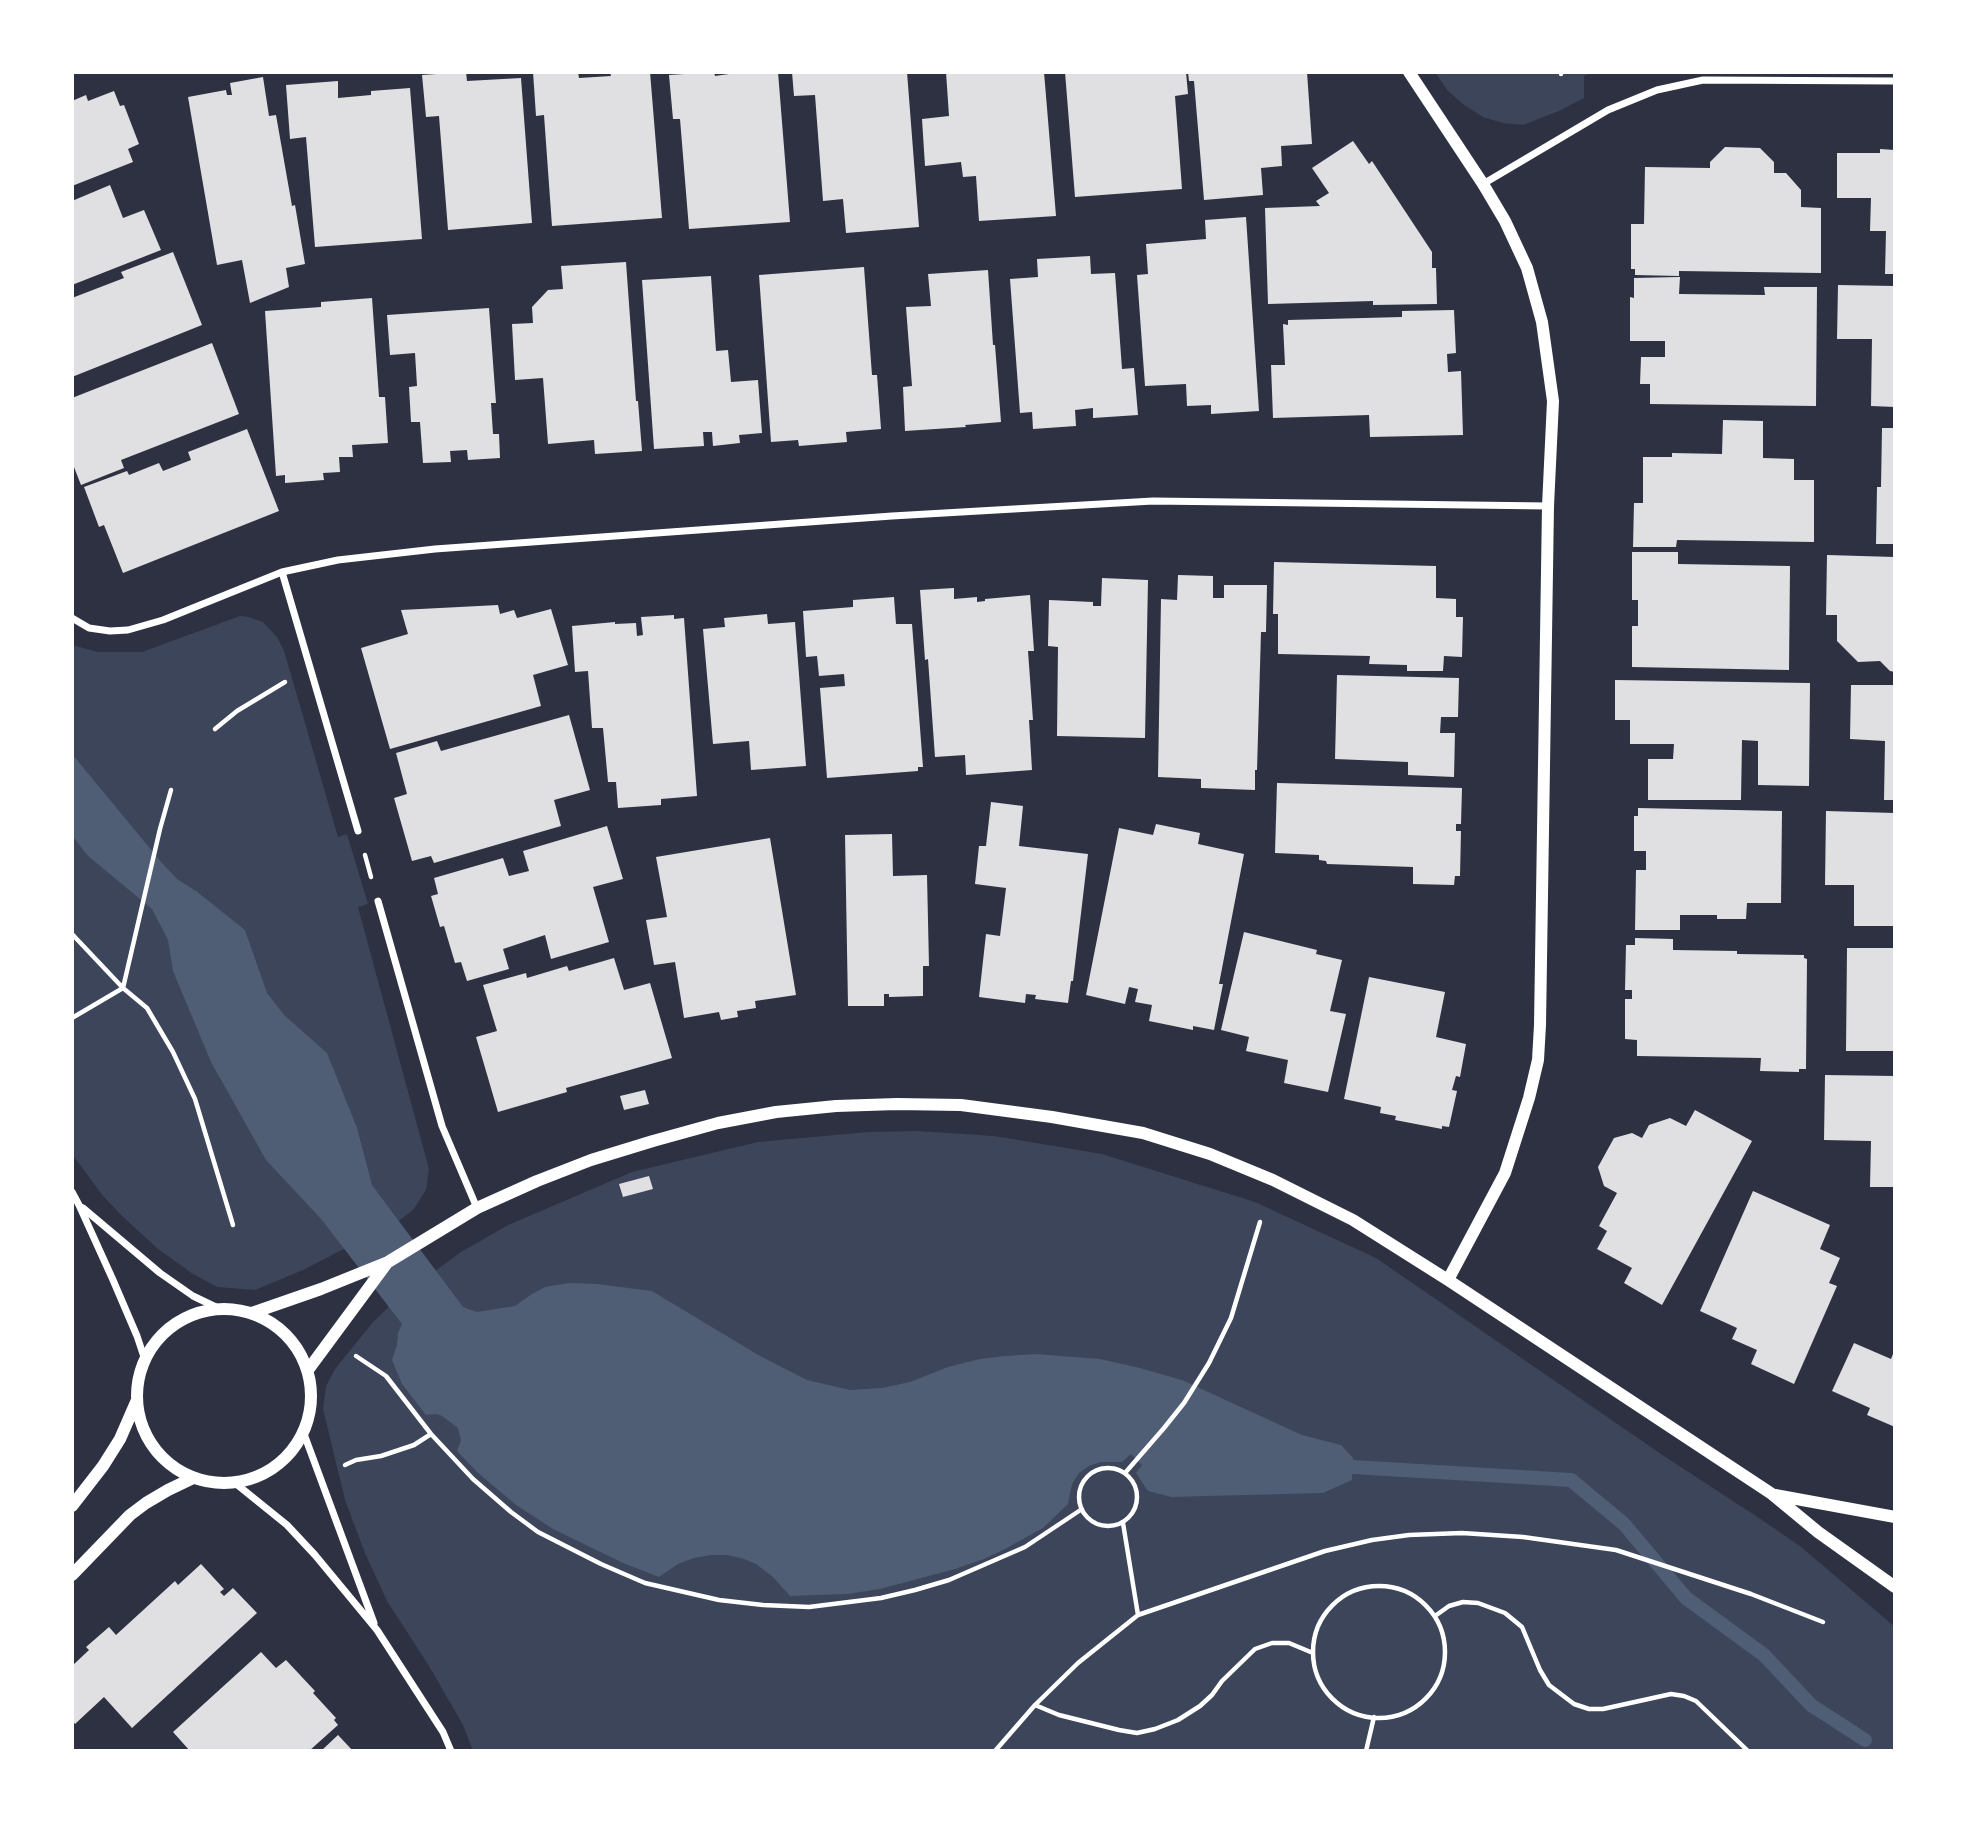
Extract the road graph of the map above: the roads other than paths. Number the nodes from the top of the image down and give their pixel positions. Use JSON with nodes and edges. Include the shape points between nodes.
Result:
{"nodes":[{"id":1,"x":1409,"y":72,"type":"edge"},
{"id":2,"x":1895,"y":82,"type":"edge"},
{"id":3,"x":1483,"y":184,"type":"junction"},
{"id":4,"x":1548,"y":506,"type":"junction"},
{"id":5,"x":282,"y":572,"type":"junction"},
{"id":6,"x":72,"y":618,"type":"edge"},
{"id":7,"x":358,"y":831,"type":"road end"},
{"id":8,"x":378,"y":901,"type":"road end"},
{"id":9,"x":72,"y":1192,"type":"edge"},
{"id":10,"x":79,"y":1205,"type":"junction"},
{"id":11,"x":477,"y":1208,"type":"junction"},
{"id":12,"x":388,"y":1262,"type":"junction"},
{"id":13,"x":1448,"y":1280,"type":"junction"},
{"id":14,"x":220,"y":1309,"type":"junction"},
{"id":15,"x":252,"y":1313,"type":"junction"},
{"id":16,"x":145,"y":1360,"type":"junction"},
{"id":17,"x":308,"y":1370,"type":"junction"},
{"id":18,"x":136,"y":1400,"type":"junction"},
{"id":19,"x":304,"y":1434,"type":"junction"},
{"id":20,"x":193,"y":1478,"type":"junction"},
{"id":21,"x":236,"y":1483,"type":"junction"},
{"id":22,"x":1772,"y":1494,"type":"junction"},
{"id":23,"x":72,"y":1506,"type":"edge"},
{"id":24,"x":1895,"y":1517,"type":"edge"},
{"id":25,"x":72,"y":1575,"type":"edge"},
{"id":26,"x":1895,"y":1587,"type":"edge"},
{"id":27,"x":377,"y":1630,"type":"junction"},
{"id":28,"x":451,"y":1751,"type":"edge"}],
"edges":[{"from":1,"to":3,"type":"street"},
{"from":2,"to":3,"type":"street","via":[[1703,80],[1657,90],[1608,110]]},
{"from":3,"to":4,"type":"street","via":[[1527,268],[1542,322],[1553,401]]},
{"from":4,"to":5,"type":"street","via":[[1153,501],[435,549],[338,560]]},
{"from":4,"to":13,"type":"street","via":[[1538,1060],[1505,1173]]},
{"from":5,"to":6,"type":"street","via":[[128,630],[89,628]]},
{"from":5,"to":7,"type":"street"},
{"from":8,"to":11,"type":"street","via":[[442,1126]]},
{"from":9,"to":10,"type":"street"},
{"from":10,"to":14,"type":"street","via":[[160,1273]]},
{"from":10,"to":16,"type":"street"},
{"from":11,"to":12,"type":"street"},
{"from":11,"to":13,"type":"street","via":[[591,1160],[718,1123],[836,1106],[961,1105],[1143,1133],[1210,1154],[1353,1220]]},
{"from":12,"to":15,"type":"street"},
{"from":12,"to":17,"type":"street"},
{"from":13,"to":22,"type":"street"},
{"from":14,"to":15,"type":"street"},
{"from":14,"to":16,"type":"street","via":[[175,1324],[157,1339]]},
{"from":15,"to":17,"type":"street","via":[[286,1335]]},
{"from":16,"to":18,"type":"street"},
{"from":17,"to":19,"type":"street","via":[[312,1391]]},
{"from":18,"to":20,"type":"street","via":[[148,1439],[160,1456]]},
{"from":18,"to":23,"type":"street","via":[[120,1439]]},
{"from":19,"to":21,"type":"street","via":[[276,1467]]},
{"from":19,"to":27,"type":"street"},
{"from":20,"to":21,"type":"street"},
{"from":20,"to":25,"type":"street","via":[[130,1515]]},
{"from":21,"to":27,"type":"street","via":[[298,1536]]},
{"from":22,"to":24,"type":"street"},
{"from":22,"to":26,"type":"street"},
{"from":27,"to":28,"type":"street"}]}
